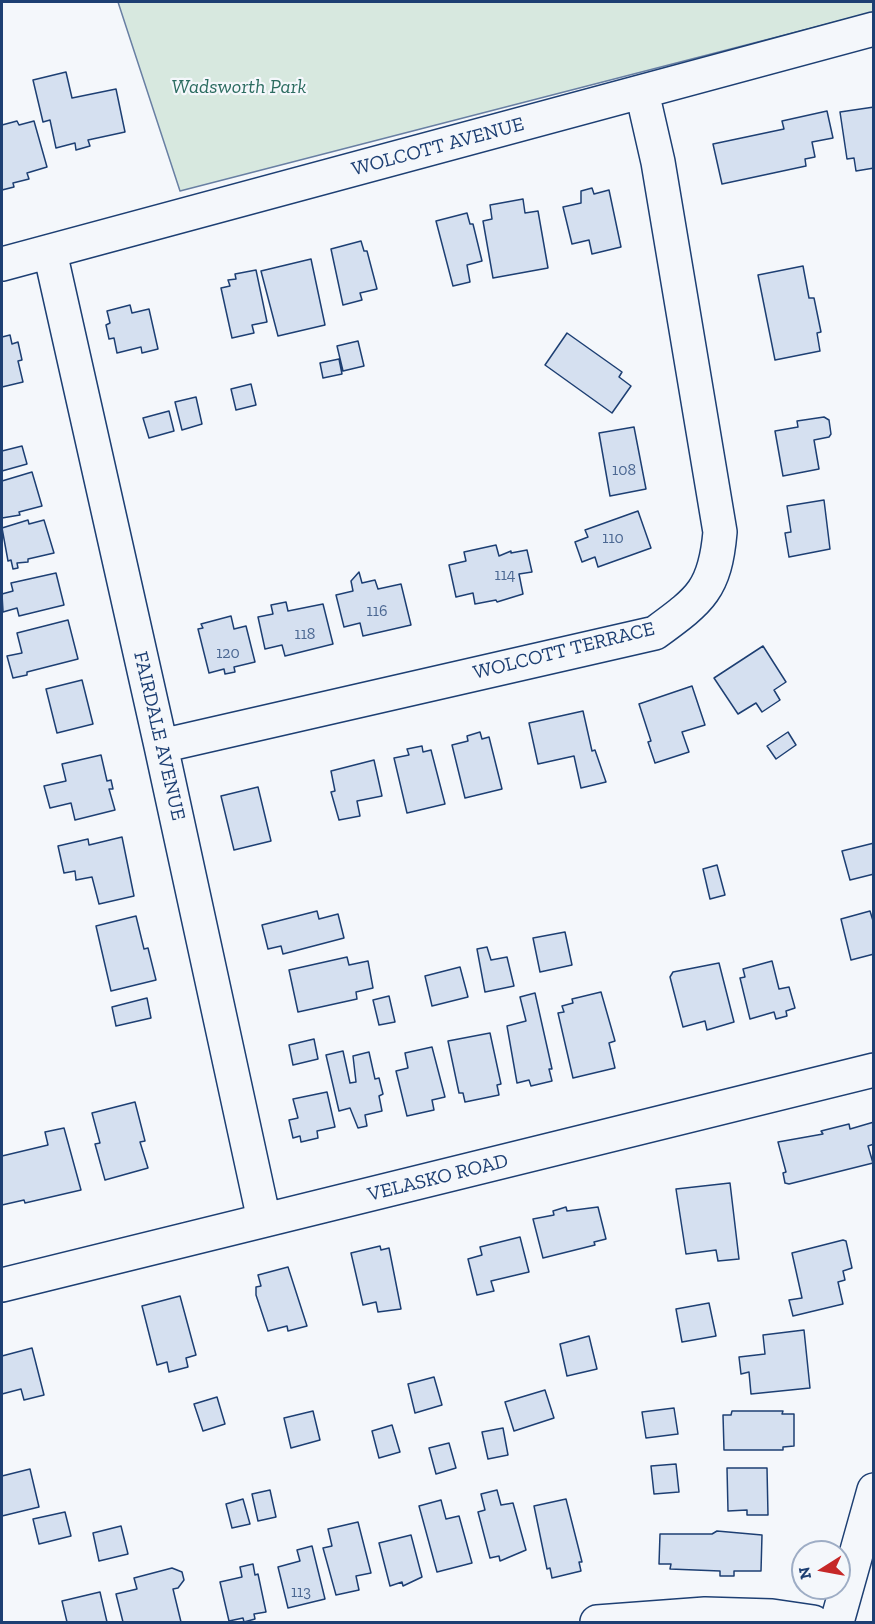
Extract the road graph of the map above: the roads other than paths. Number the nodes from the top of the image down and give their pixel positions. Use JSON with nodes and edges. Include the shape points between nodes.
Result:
{"nodes":[{"id":1,"x":873,"y":29,"type":"edge"},
{"id":2,"x":642,"y":92,"type":"junction"},
{"id":3,"x":50,"y":252,"type":"junction"},
{"id":4,"x":2,"y":264,"type":"edge"},
{"id":5,"x":161,"y":746,"type":"junction"},
{"id":6,"x":873,"y":1070,"type":"edge"},
{"id":7,"x":264,"y":1220,"type":"junction"},
{"id":8,"x":2,"y":1285,"type":"edge"},
{"id":9,"x":873,"y":1490,"type":"edge"},
{"id":10,"x":597,"y":1623,"type":"edge"},
{"id":11,"x":813,"y":1623,"type":"edge"},
{"id":12,"x":837,"y":1623,"type":"edge"}],
"edges":[{"from":1,"to":2,"type":"street","name":"WOLCOTT AVENUE"},
{"from":2,"to":3,"type":"street","name":"WOLCOTT AVENUE"},
{"from":2,"to":5,"type":"street","name":"WOLCOTT TERRACE","via":[[658,162],[720,532],[718,558],[710,583],[696,603],[655,633]]},
{"from":3,"to":4,"type":"street","name":"WOLCOTT AVENUE"},
{"from":3,"to":5,"type":"street","name":"FAIRDALE AVENUE"},
{"from":5,"to":7,"type":"street","name":"FAIRDALE AVENUE"},
{"from":6,"to":7,"type":"street","name":"VELASKO ROAD"},
{"from":7,"to":8,"type":"street","name":"VELASKO ROAD"},
{"from":9,"to":12,"type":"street"},
{"from":10,"to":11,"type":"street","via":[[705,1614]]}]}
